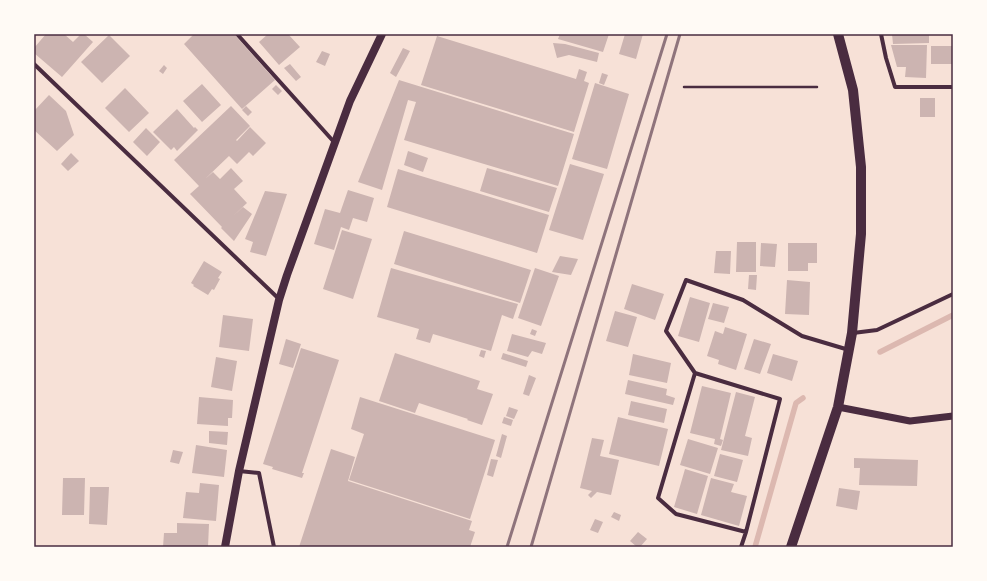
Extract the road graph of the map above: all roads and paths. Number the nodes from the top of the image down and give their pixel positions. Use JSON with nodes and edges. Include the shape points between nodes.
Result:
{"nodes":[{"id":1,"x":237,"y":34,"type":"edge"},
{"id":2,"x":382,"y":34,"type":"edge"},
{"id":3,"x":838,"y":34,"type":"edge"},
{"id":4,"x":882,"y":34,"type":"edge"},
{"id":5,"x":34,"y":64,"type":"edge"},
{"id":6,"x":684,"y":87,"type":"dead end"},
{"id":7,"x":817,"y":87,"type":"dead end"},
{"id":8,"x":953,"y":87,"type":"edge"},
{"id":9,"x":335,"y":142,"type":"junction"},
{"id":10,"x":953,"y":294,"type":"edge"},
{"id":11,"x":279,"y":300,"type":"junction"},
{"id":12,"x":852,"y":333,"type":"junction"},
{"id":13,"x":849,"y":350,"type":"junction"},
{"id":14,"x":695,"y":373,"type":"junction"},
{"id":15,"x":838,"y":407,"type":"junction"},
{"id":16,"x":953,"y":416,"type":"edge"},
{"id":17,"x":240,"y":471,"type":"junction"},
{"id":18,"x":746,"y":532,"type":"junction"},
{"id":19,"x":225,"y":547,"type":"edge"},
{"id":20,"x":274,"y":547,"type":"edge"},
{"id":21,"x":741,"y":547,"type":"edge"},
{"id":22,"x":791,"y":547,"type":"edge"}],
"edges":[{"from":1,"to":9,"type":"street"},
{"from":2,"to":9,"type":"main road","via":[[350,101]]},
{"from":3,"to":12,"type":"main road","via":[[853,90],[861,167],[861,234]]},
{"from":4,"to":8,"type":"street","via":[[895,87]]},
{"from":5,"to":11,"type":"street"},
{"from":6,"to":7,"type":"path"},
{"from":9,"to":11,"type":"main road"},
{"from":10,"to":12,"type":"street","via":[[877,330]]},
{"from":11,"to":17,"type":"main road"},
{"from":12,"to":13,"type":"main road"},
{"from":13,"to":14,"type":"street","via":[[802,336],[743,300],[686,280],[666,332]]},
{"from":13,"to":15,"type":"main road"},
{"from":14,"to":18,"type":"street","via":[[780,399]]},
{"from":14,"to":18,"type":"street","via":[[658,498],[676,514]]},
{"from":15,"to":16,"type":"street","via":[[910,421]]},
{"from":15,"to":22,"type":"main road"},
{"from":17,"to":19,"type":"main road"},
{"from":17,"to":20,"type":"street","via":[[259,473]]},
{"from":18,"to":21,"type":"street"}]}
